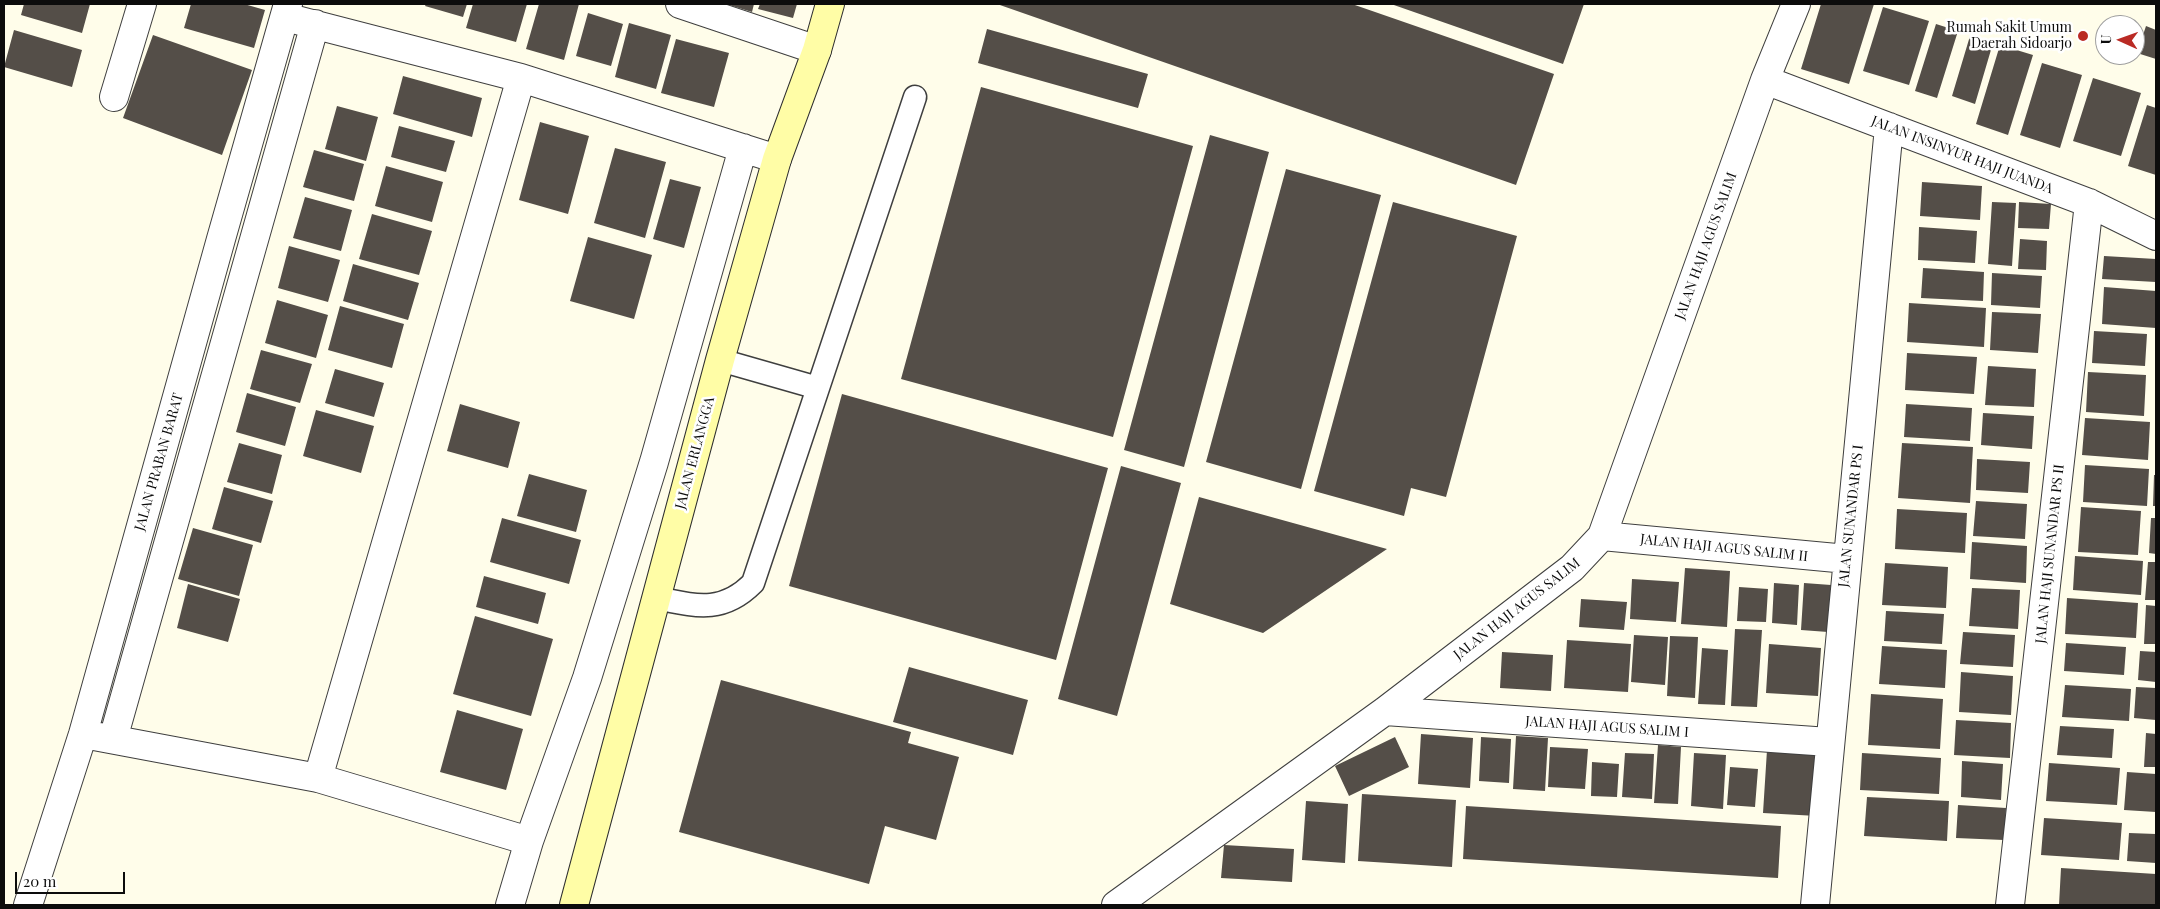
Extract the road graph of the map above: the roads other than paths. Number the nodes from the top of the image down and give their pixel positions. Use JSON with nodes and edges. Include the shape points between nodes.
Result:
{"nodes":[{"id":1,"x":142,"y":4,"type":"edge"},
{"id":2,"x":680,"y":4,"type":"edge"},
{"id":3,"x":830,"y":4,"type":"edge"},
{"id":4,"x":1796,"y":4,"type":"edge"},
{"id":5,"x":287,"y":10,"type":"edge"},
{"id":6,"x":316,"y":24,"type":"junction"},
{"id":7,"x":817,"y":50,"type":"junction"},
{"id":8,"x":521,"y":78,"type":"junction"},
{"id":9,"x":1765,"y":80,"type":"junction"},
{"id":10,"x":114,"y":97,"type":"dead end"},
{"id":11,"x":915,"y":97,"type":"dead end"},
{"id":12,"x":1889,"y":127,"type":"junction"},
{"id":13,"x":743,"y":148,"type":"junction"},
{"id":14,"x":777,"y":159,"type":"junction"},
{"id":15,"x":2090,"y":203,"type":"junction"},
{"id":16,"x":2156,"y":236,"type":"edge"},
{"id":17,"x":720,"y":360,"type":"junction"},
{"id":18,"x":818,"y":388,"type":"junction"},
{"id":19,"x":1602,"y":536,"type":"junction"},
{"id":20,"x":1847,"y":559,"type":"junction"},
{"id":21,"x":656,"y":598,"type":"junction"},
{"id":22,"x":1385,"y":711,"type":"junction"},
{"id":23,"x":83,"y":734,"type":"junction"},
{"id":24,"x":113,"y":739,"type":"junction"},
{"id":25,"x":1829,"y":742,"type":"junction"},
{"id":26,"x":318,"y":778,"type":"junction"},
{"id":27,"x":529,"y":841,"type":"junction"},
{"id":28,"x":28,"y":905,"type":"edge"},
{"id":29,"x":510,"y":905,"type":"edge"},
{"id":30,"x":574,"y":905,"type":"edge"},
{"id":31,"x":1116,"y":905,"type":"edge"},
{"id":32,"x":1814,"y":905,"type":"edge"},
{"id":33,"x":2010,"y":905,"type":"edge"}],
"edges":[{"from":1,"to":10,"type":"street"},
{"from":2,"to":7,"type":"street"},
{"from":3,"to":7,"type":"street","name":"JALAN ERLANGGA"},
{"from":4,"to":9,"type":"street","name":"JALAN HAJI AGUS SALIM"},
{"from":5,"to":6,"type":"street"},
{"from":5,"to":23,"type":"street","name":"JALAN PRABAN BARAT"},
{"from":6,"to":8,"type":"street"},
{"from":6,"to":24,"type":"street"},
{"from":7,"to":14,"type":"street","name":"JALAN ERLANGGA"},
{"from":8,"to":13,"type":"street"},
{"from":8,"to":26,"type":"street"},
{"from":9,"to":12,"type":"street","name":"JALAN INSINYUR HAJI JUANDA"},
{"from":9,"to":19,"type":"street","name":"JALAN HAJI AGUS SALIM"},
{"from":11,"to":18,"type":"lane"},
{"from":12,"to":15,"type":"street","name":"JALAN INSINYUR HAJI JUANDA"},
{"from":12,"to":20,"type":"street","name":"JALAN SUNANDAR PS I"},
{"from":13,"to":14,"type":"street"},
{"from":13,"to":27,"type":"street","via":[[652,472],[587,678]]},
{"from":14,"to":17,"type":"street","name":"JALAN ERLANGGA"},
{"from":15,"to":16,"type":"street","name":"JALAN INSINYUR HAJI JUANDA"},
{"from":15,"to":33,"type":"street","name":"JALAN HAJI SUNANDAR PS II"},
{"from":17,"to":18,"type":"lane"},
{"from":17,"to":21,"type":"street","name":"JALAN ERLANGGA"},
{"from":18,"to":21,"type":"lane","via":[[753,583],[741,594],[724,602],[697,606]]},
{"from":19,"to":20,"type":"street","name":"JALAN HAJI AGUS SALIM II"},
{"from":19,"to":22,"type":"street","name":"JALAN HAJI AGUS SALIM","via":[[1572,568]]},
{"from":20,"to":25,"type":"street","name":"JALAN SUNANDAR PS I"},
{"from":21,"to":30,"type":"street","name":"JALAN ERLANGGA"},
{"from":22,"to":25,"type":"street","name":"JALAN HAJI AGUS SALIM I"},
{"from":22,"to":31,"type":"street","name":"JALAN HAJI AGUS SALIM"},
{"from":23,"to":24,"type":"street"},
{"from":23,"to":28,"type":"street","name":"JALAN PRABAN BARAT"},
{"from":24,"to":26,"type":"street"},
{"from":25,"to":32,"type":"street","name":"JALAN SUNANDAR PS I"},
{"from":26,"to":27,"type":"street"},
{"from":27,"to":29,"type":"street"}]}
